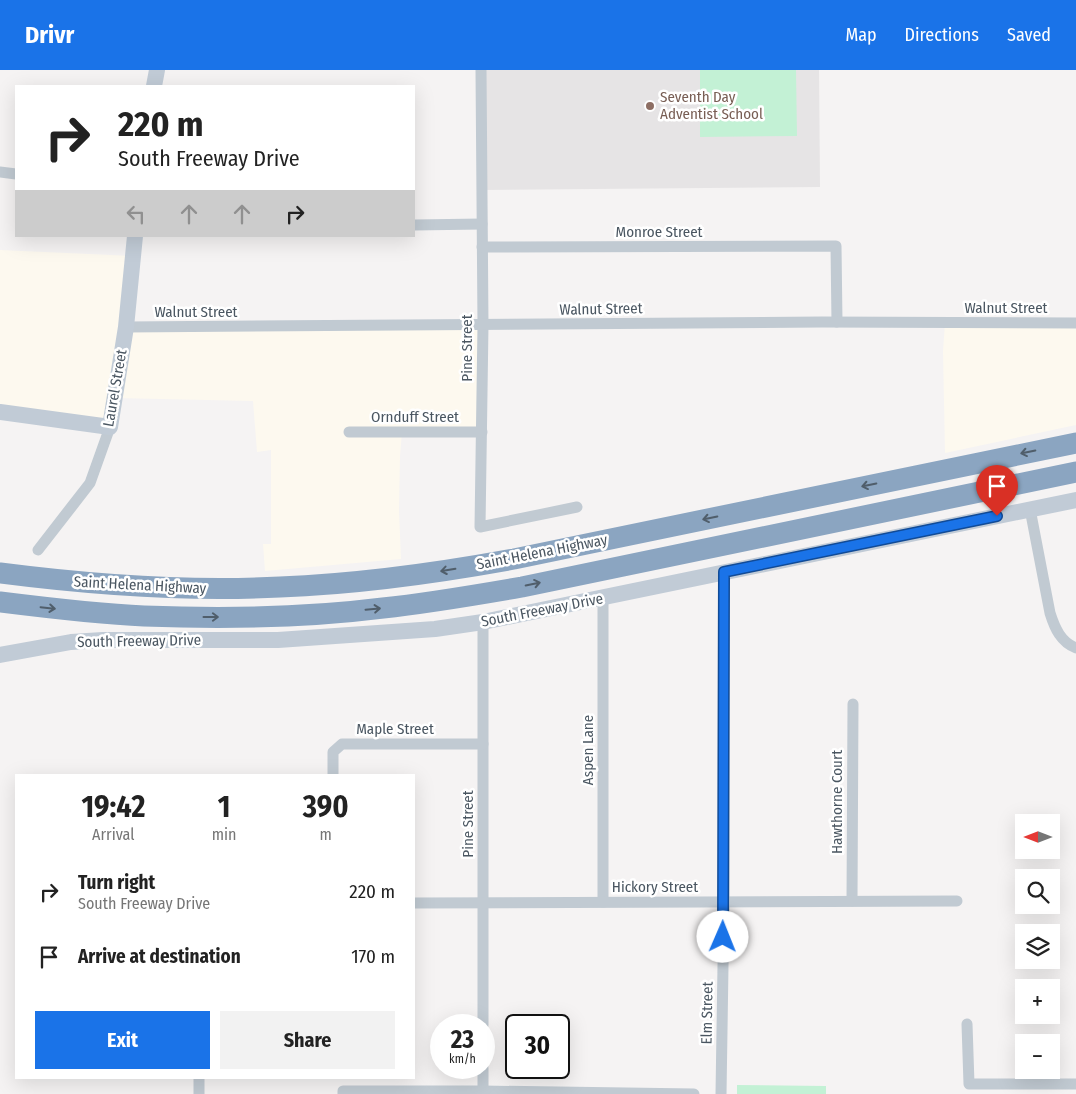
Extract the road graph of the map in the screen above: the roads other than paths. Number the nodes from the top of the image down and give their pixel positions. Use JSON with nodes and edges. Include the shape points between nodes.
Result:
{"nodes":[{"id":1,"x":157,"y":70,"type":"edge"},
{"id":2,"x":481,"y":70,"type":"edge"},
{"id":3,"x":154,"y":85,"type":"edge"},
{"id":4,"x":0,"y":172,"type":"edge"},
{"id":5,"x":15,"y":174,"type":"edge"},
{"id":6,"x":482,"y":224,"type":"junction"},
{"id":7,"x":415,"y":225,"type":"edge"},
{"id":8,"x":135,"y":237,"type":"edge"},
{"id":9,"x":482,"y":248,"type":"junction"},
{"id":10,"x":837,"y":322,"type":"junction"},
{"id":11,"x":1076,"y":323,"type":"edge"},
{"id":12,"x":483,"y":325,"type":"junction"},
{"id":13,"x":126,"y":327,"type":"junction"},
{"id":14,"x":0,"y":412,"type":"edge"},
{"id":15,"x":110,"y":426,"type":"junction"},
{"id":16,"x":349,"y":432,"type":"dead end"},
{"id":17,"x":482,"y":432,"type":"junction"},
{"id":18,"x":1076,"y":443,"type":"edge"},
{"id":19,"x":1076,"y":472,"type":"edge"},
{"id":20,"x":1076,"y":500,"type":"edge"},
{"id":21,"x":577,"y":507,"type":"dead end"},
{"id":22,"x":1030,"y":510,"type":"junction"},
{"id":23,"x":38,"y":550,"type":"dead end"},
{"id":24,"x":724,"y":572,"type":"junction"},
{"id":25,"x":0,"y":573,"type":"edge"},
{"id":26,"x":602,"y":598,"type":"junction"},
{"id":27,"x":0,"y":602,"type":"edge"},
{"id":28,"x":482,"y":622,"type":"junction"},
{"id":29,"x":1063,"y":640,"type":"junction"},
{"id":30,"x":1076,"y":648,"type":"edge"},
{"id":31,"x":0,"y":654,"type":"edge"},
{"id":32,"x":1076,"y":656,"type":"edge"},
{"id":33,"x":853,"y":704,"type":"dead end"},
{"id":34,"x":483,"y":744,"type":"junction"},
{"id":35,"x":333,"y":774,"type":"edge"},
{"id":36,"x":957,"y":901,"type":"dead end"},
{"id":37,"x":483,"y":902,"type":"junction"},
{"id":38,"x":602,"y":902,"type":"junction"},
{"id":39,"x":724,"y":902,"type":"junction"},
{"id":40,"x":852,"y":902,"type":"junction"},
{"id":41,"x":415,"y":903,"type":"edge"},
{"id":42,"x":483,"y":1014,"type":"edge"},
{"id":43,"x":967,"y":1024,"type":"dead end"},
{"id":44,"x":199,"y":1079,"type":"edge"},
{"id":45,"x":483,"y":1079,"type":"edge"},
{"id":46,"x":1076,"y":1084,"type":"edge"},
{"id":47,"x":969,"y":1089,"type":"edge"},
{"id":48,"x":483,"y":1092,"type":"edge"},
{"id":49,"x":343,"y":1093,"type":"edge"},
{"id":50,"x":199,"y":1094,"type":"edge"},
{"id":51,"x":694,"y":1094,"type":"edge"},
{"id":52,"x":721,"y":1094,"type":"edge"}],
"edges":[{"from":1,"to":3,"type":"street"},
{"from":2,"to":6,"type":"street","name":"Pine Street"},
{"from":4,"to":5,"type":"street"},
{"from":6,"to":7,"type":"street"},
{"from":6,"to":9,"type":"street","name":"Pine Street"},
{"from":8,"to":13,"type":"street","name":"Laurel Street"},
{"from":9,"to":10,"type":"street","name":"Monroe Street","via":[[836,246]]},
{"from":9,"to":12,"type":"street","name":"Pine Street"},
{"from":10,"to":11,"type":"street","name":"Walnut Street"},
{"from":10,"to":12,"type":"street","name":"Walnut Street"},
{"from":12,"to":13,"type":"street","name":"Walnut Street"},
{"from":12,"to":17,"type":"street","name":"Pine Street"},
{"from":13,"to":15,"type":"street","name":"Laurel Street"},
{"from":14,"to":15,"type":"street"},
{"from":15,"to":23,"type":"street","name":"Laurel Street","via":[[90,483]]},
{"from":16,"to":17,"type":"street","name":"Ornduff Street"},
{"from":17,"to":21,"type":"street","name":"Pine Street","via":[[480,528]]},
{"from":18,"to":25,"type":"highway","name":"Saint Helena Highway","one_way":true,"via":[[514,559],[376,580],[280,587],[184,588],[89,584]]},
{"from":27,"to":19,"type":"highway","name":"Saint Helena Highway","one_way":true,"via":[[94,613],[190,618],[286,616],[381,609],[522,587]]},
{"from":20,"to":22,"type":"street","name":"South Freeway Drive"},
{"from":22,"to":24,"type":"street","name":"South Freeway Drive"},
{"from":22,"to":29,"type":"street","via":[[1052,622]]},
{"from":24,"to":26,"type":"street","name":"South Freeway Drive"},
{"from":24,"to":39,"type":"street","name":"Elm Street"},
{"from":26,"to":28,"type":"street","name":"South Freeway Drive"},
{"from":26,"to":38,"type":"street","name":"Aspen Lane"},
{"from":28,"to":31,"type":"street","name":"South Freeway Drive","via":[[435,629],[278,640],[71,642]]},
{"from":28,"to":34,"type":"street","name":"Pine Street"},
{"from":29,"to":30,"type":"street"},
{"from":29,"to":32,"type":"street"},
{"from":33,"to":40,"type":"street","name":"Hawthorne Court"},
{"from":34,"to":35,"type":"street","name":"Maple Street","via":[[342,744],[333,752]]},
{"from":34,"to":37,"type":"street","name":"Pine Street"},
{"from":36,"to":40,"type":"street","name":"Hickory Street"},
{"from":37,"to":38,"type":"street","name":"Hickory Street"},
{"from":37,"to":41,"type":"street","name":"Hickory Street"},
{"from":37,"to":42,"type":"street","name":"Pine Street"},
{"from":38,"to":39,"type":"street","name":"Hickory Street"},
{"from":39,"to":40,"type":"street","name":"Hickory Street"},
{"from":39,"to":52,"type":"street","name":"Elm Street"},
{"from":43,"to":47,"type":"street"},
{"from":44,"to":50,"type":"street"},
{"from":45,"to":48,"type":"street"},
{"from":46,"to":47,"type":"street"},
{"from":48,"to":49,"type":"street"},
{"from":48,"to":51,"type":"street"}]}
